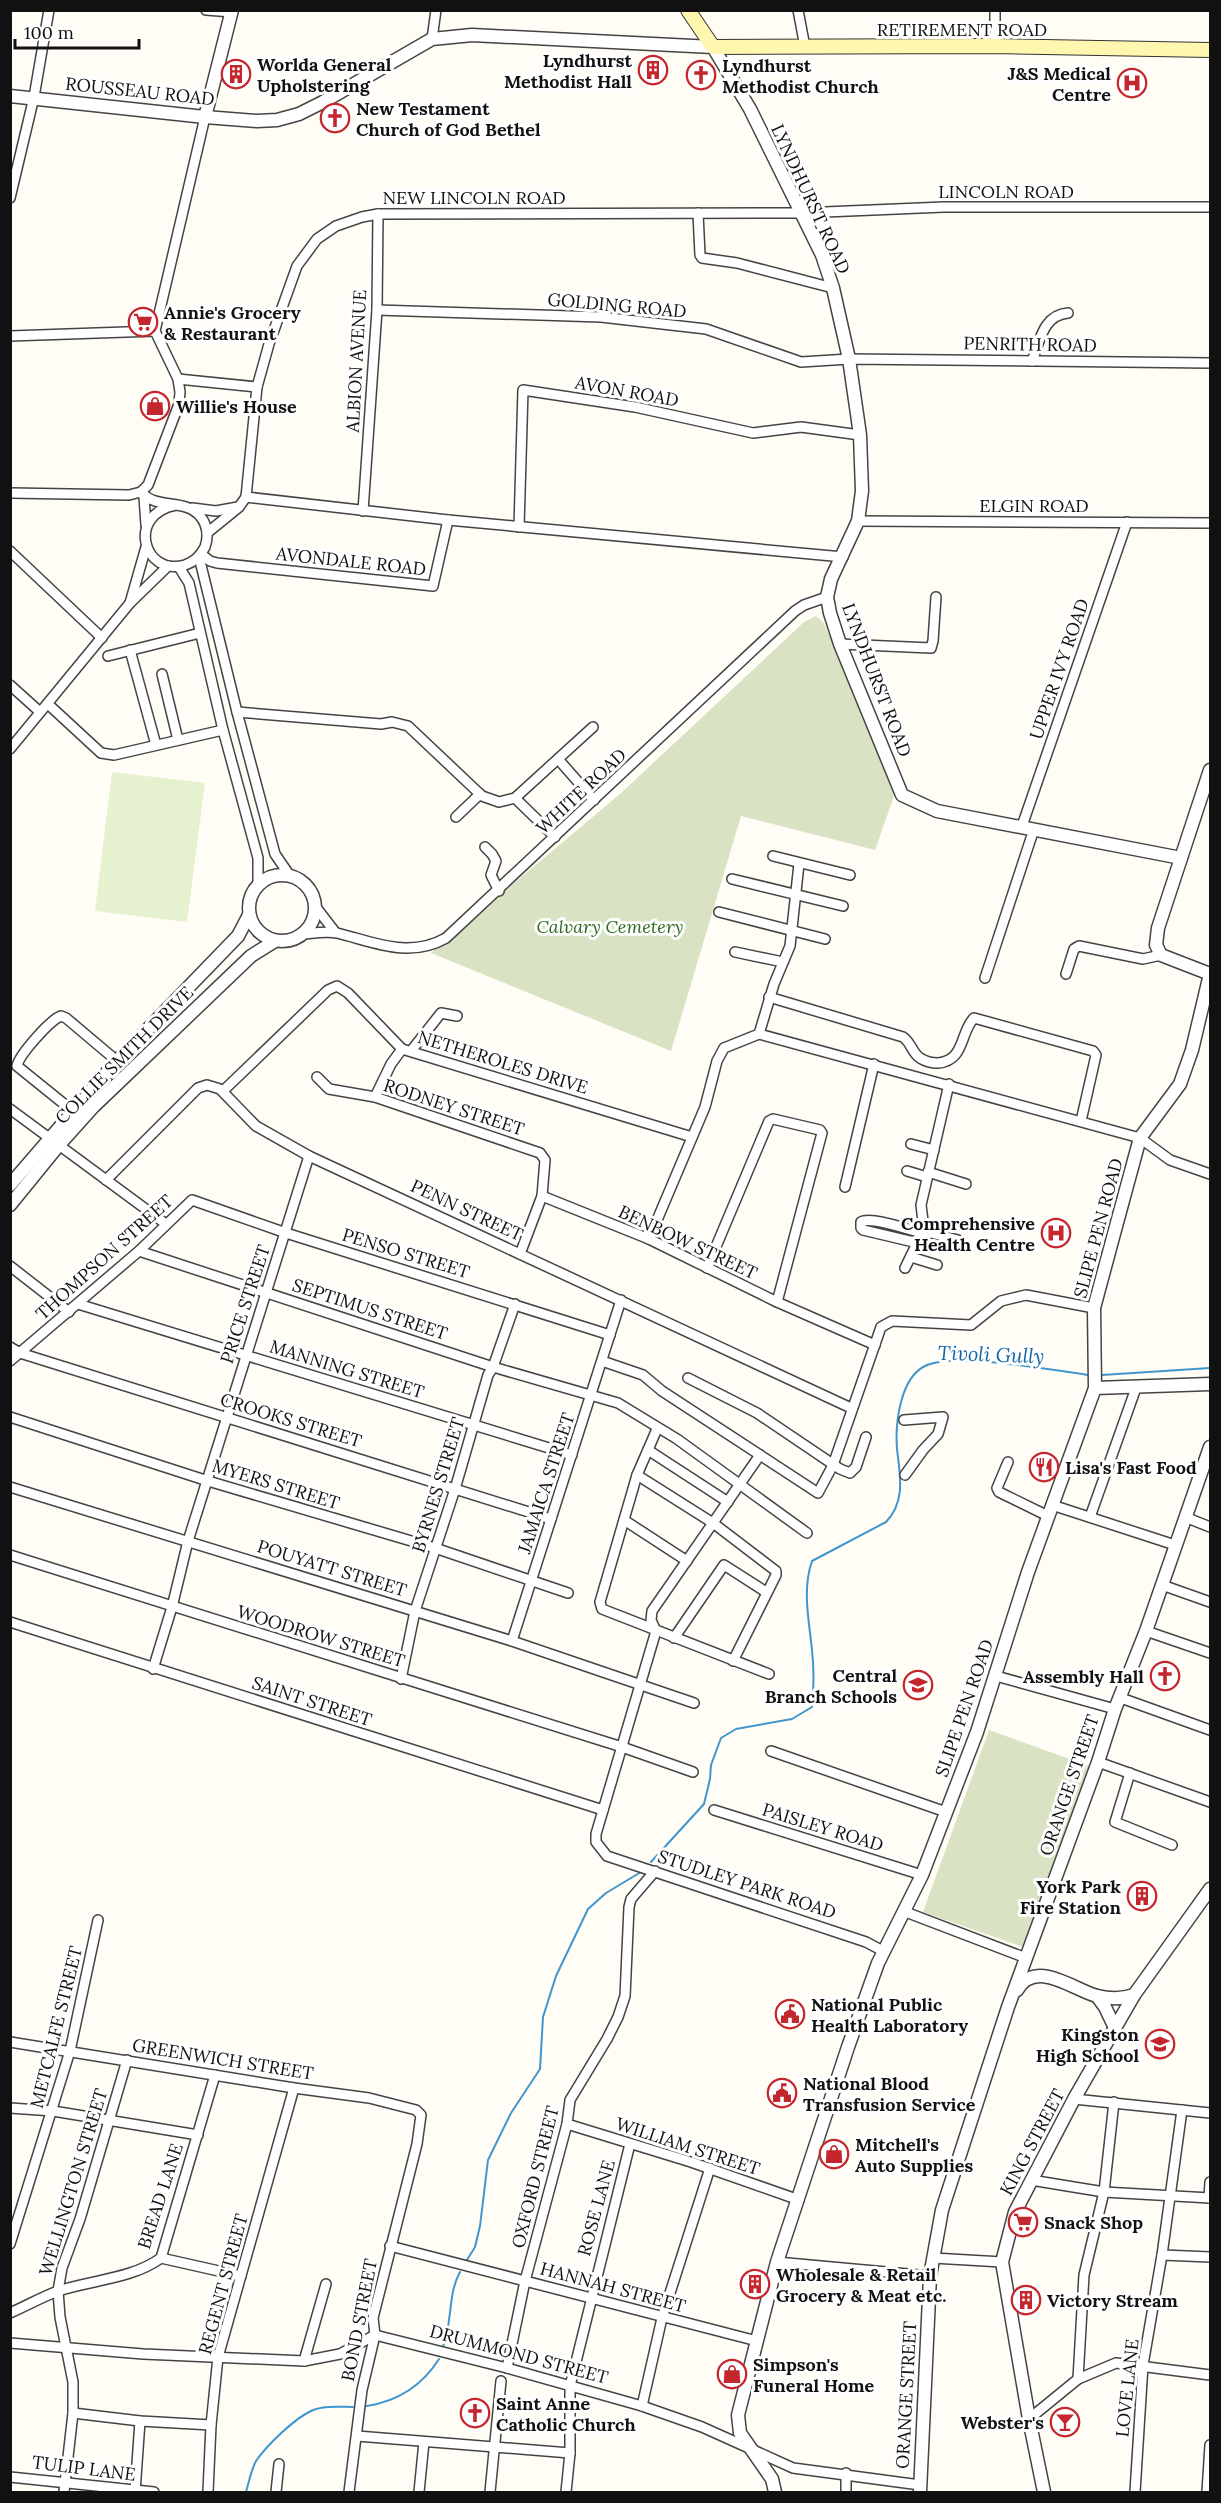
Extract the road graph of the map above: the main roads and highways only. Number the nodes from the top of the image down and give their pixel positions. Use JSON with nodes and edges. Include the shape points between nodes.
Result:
{"nodes":[{"id":1,"x":688,"y":10,"type":"edge"},
{"id":2,"x":713,"y":47,"type":"joint"},
{"id":3,"x":1210,"y":50,"type":"edge"}],
"edges":[{"from":1,"to":2,"type":"main road","name":"LYNDHURST ROAD"},
{"from":2,"to":3,"type":"main road","name":"RETIREMENT ROAD"}]}
